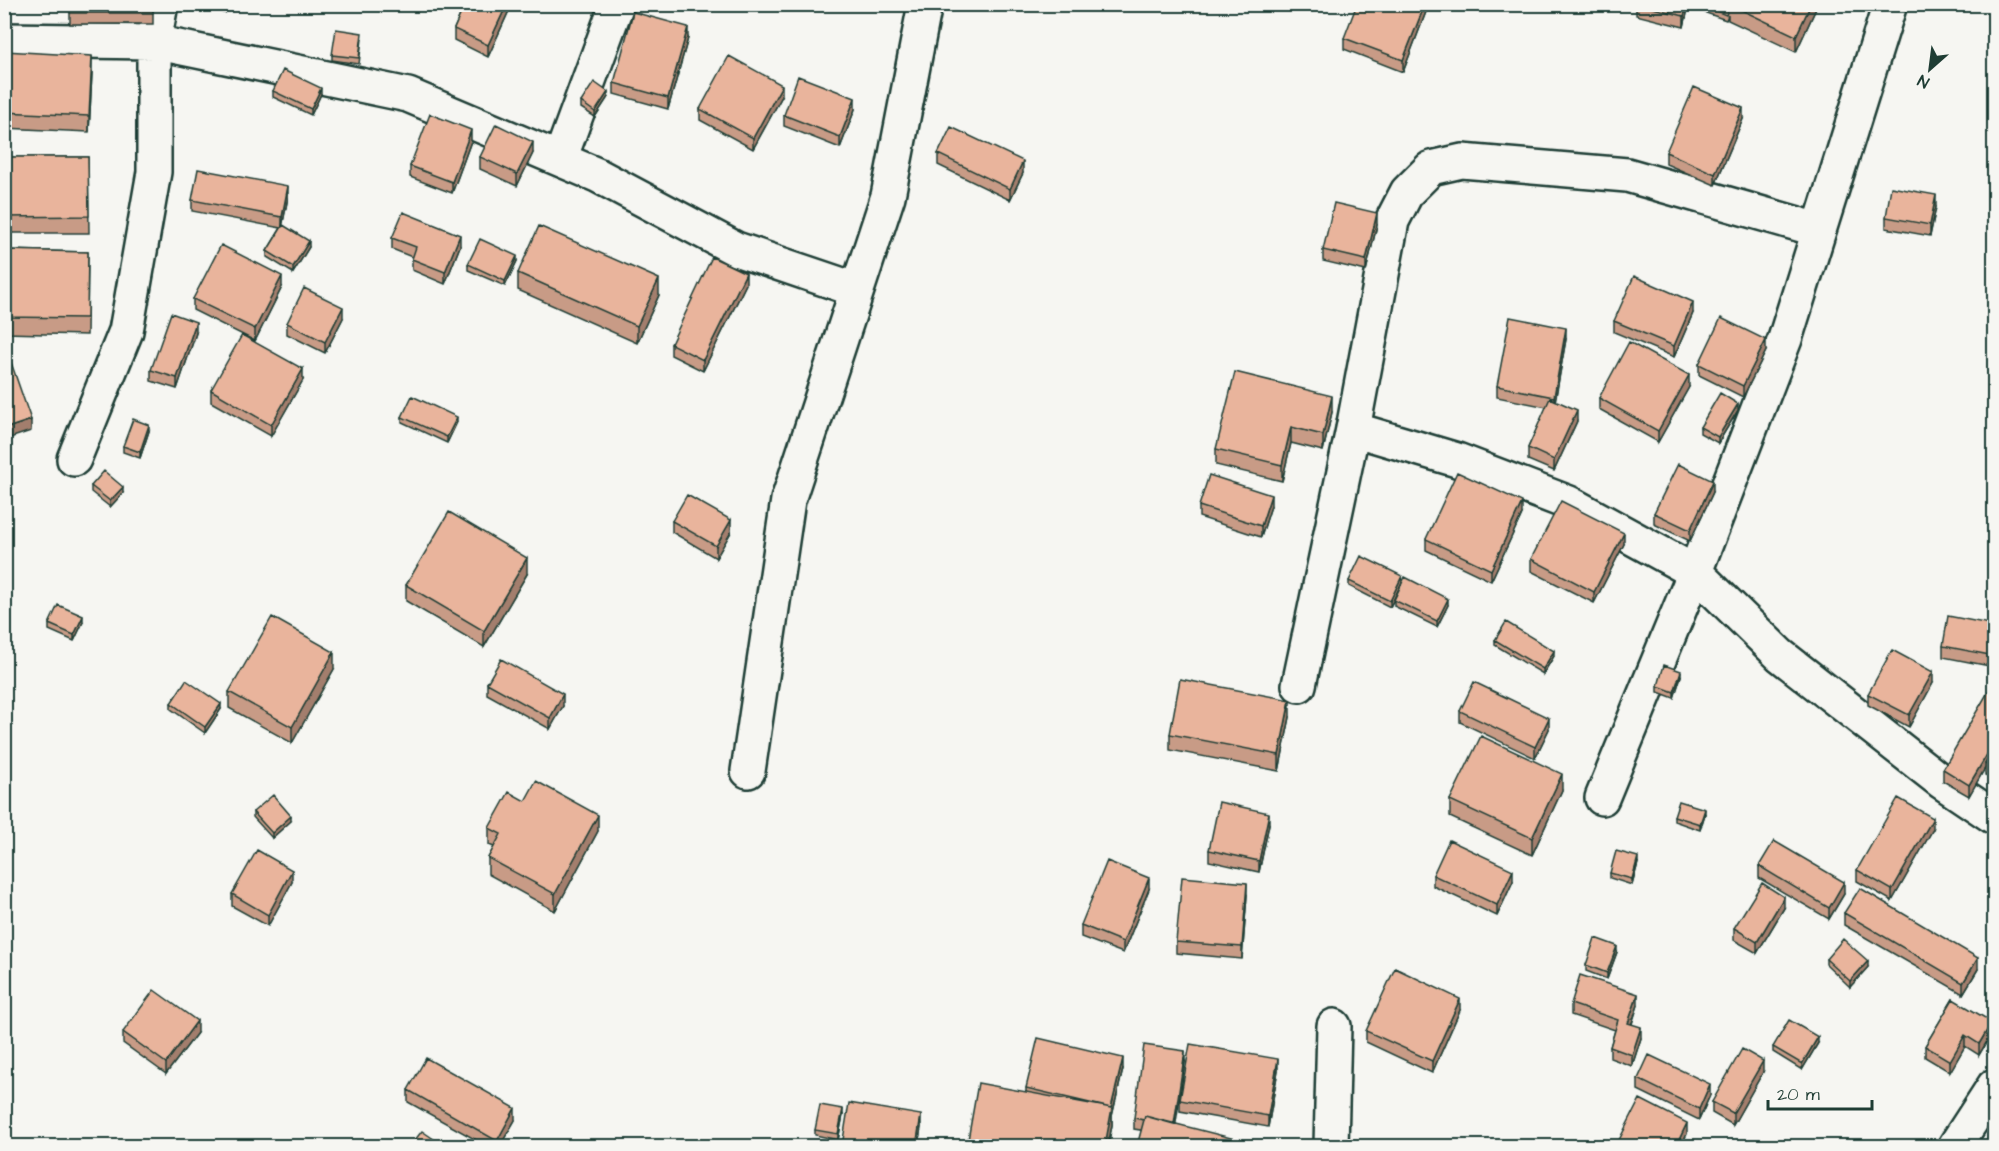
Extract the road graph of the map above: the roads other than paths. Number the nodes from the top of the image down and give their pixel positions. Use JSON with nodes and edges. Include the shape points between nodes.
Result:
{"nodes":[{"id":1,"x":161,"y":4,"type":"edge"},
{"id":2,"x":617,"y":4,"type":"edge"},
{"id":3,"x":926,"y":4,"type":"edge"},
{"id":4,"x":1890,"y":4,"type":"edge"},
{"id":5,"x":4,"y":40,"type":"edge"},
{"id":6,"x":154,"y":42,"type":"junction"},
{"id":7,"x":560,"y":159,"type":"junction"},
{"id":8,"x":1819,"y":230,"type":"junction"},
{"id":9,"x":857,"y":290,"type":"junction"},
{"id":10,"x":1353,"y":429,"type":"junction"},
{"id":11,"x":74,"y":459,"type":"dead end"},
{"id":12,"x":1695,"y":572,"type":"junction"},
{"id":13,"x":1299,"y":685,"type":"dead end"},
{"id":14,"x":748,"y":771,"type":"dead end"},
{"id":15,"x":1602,"y":798,"type":"dead end"},
{"id":16,"x":1995,"y":817,"type":"edge"},
{"id":17,"x":1334,"y":1026,"type":"dead end"},
{"id":18,"x":1995,"y":1086,"type":"edge"},
{"id":19,"x":1331,"y":1146,"type":"edge"},
{"id":20,"x":1955,"y":1146,"type":"edge"}],
"edges":[{"from":1,"to":6,"type":"street"},
{"from":2,"to":7,"type":"street"},
{"from":3,"to":9,"type":"street","via":[[888,196]]},
{"from":4,"to":8,"type":"street"},
{"from":5,"to":6,"type":"street"},
{"from":6,"to":7,"type":"street","via":[[408,94]]},
{"from":6,"to":11,"type":"street","via":[[154,172],[126,331]]},
{"from":7,"to":9,"type":"street","via":[[736,249]]},
{"from":8,"to":10,"type":"street","via":[[1627,175],[1462,161],[1431,168],[1407,192],[1392,221]]},
{"from":8,"to":12,"type":"street","via":[[1785,339]]},
{"from":9,"to":14,"type":"street","via":[[788,500]]},
{"from":10,"to":12,"type":"street","via":[[1457,460],[1569,503]]},
{"from":10,"to":13,"type":"street"},
{"from":12,"to":15,"type":"street"},
{"from":12,"to":16,"type":"street","via":[[1780,655],[1942,782]]},
{"from":17,"to":19,"type":"street"},
{"from":18,"to":20,"type":"street"}]}
